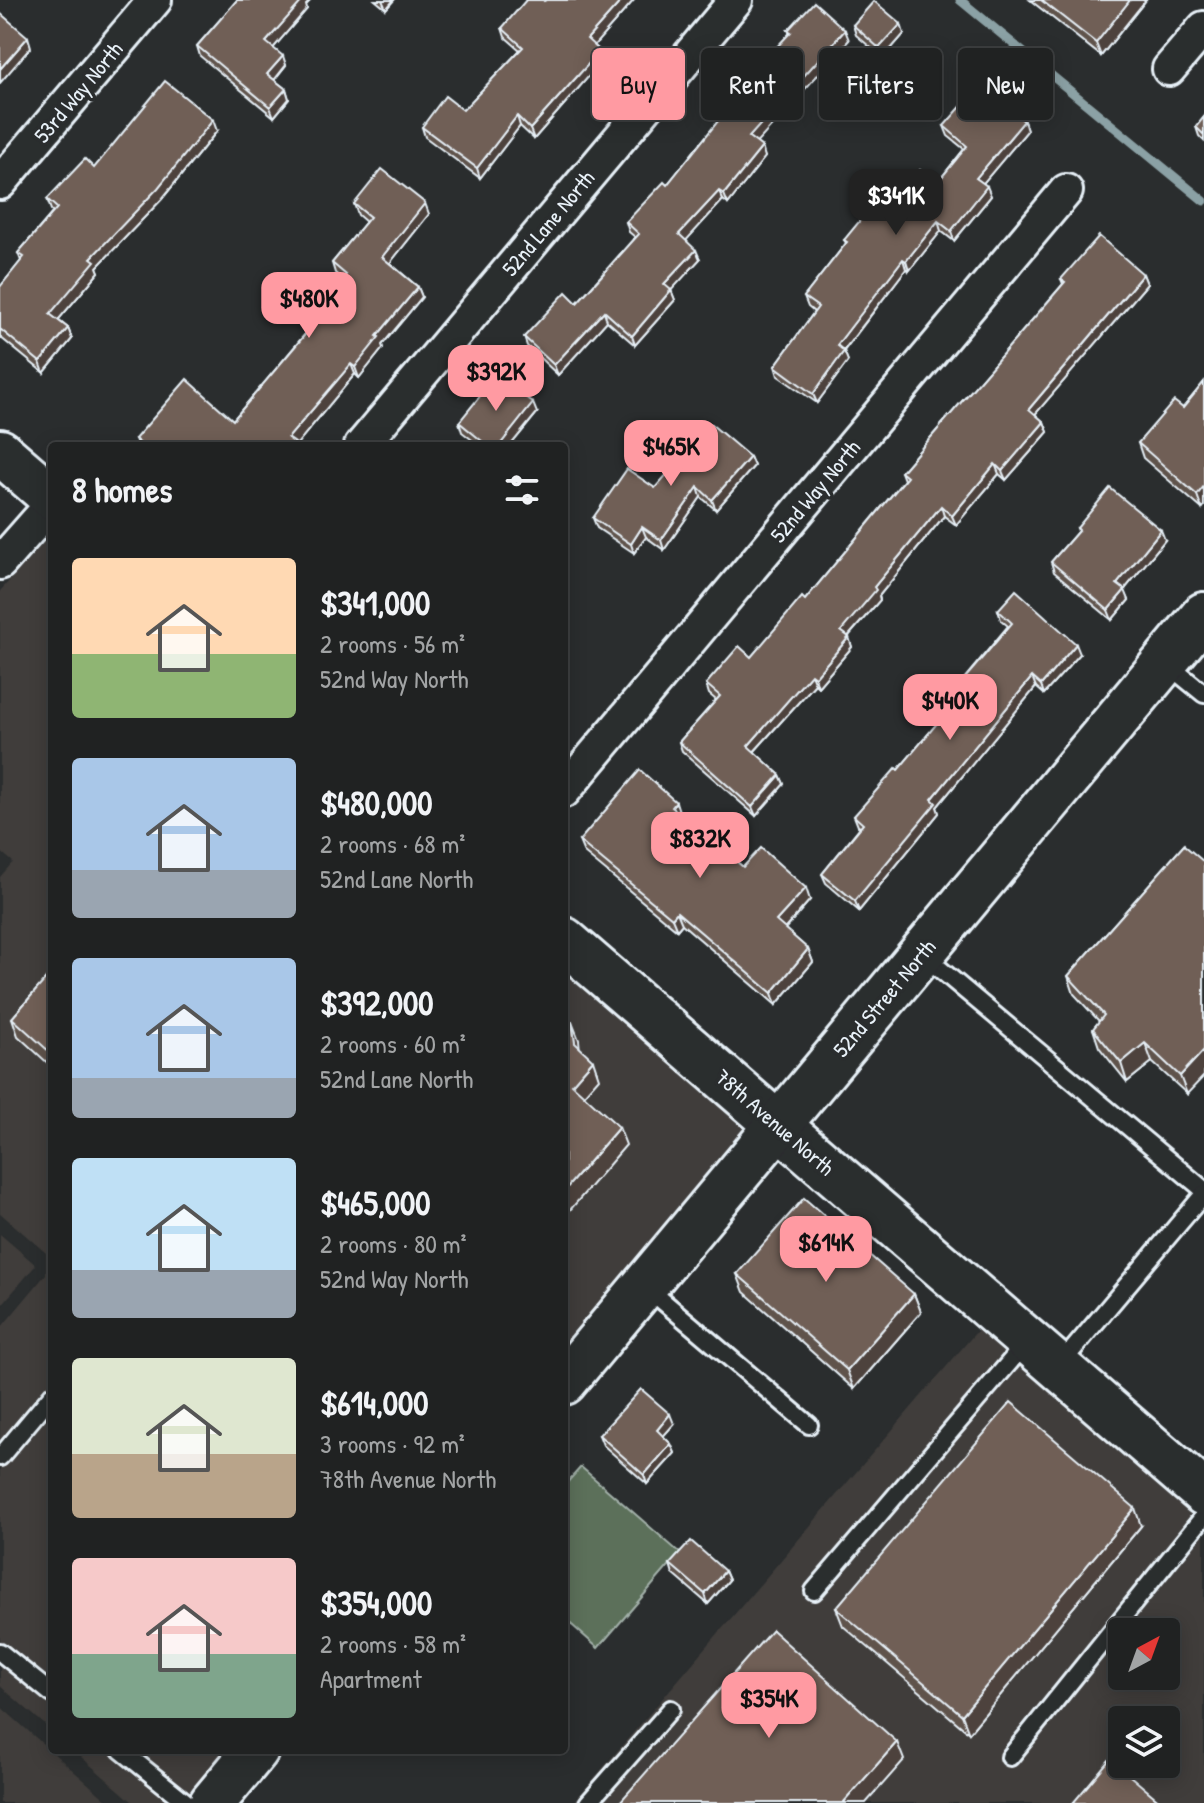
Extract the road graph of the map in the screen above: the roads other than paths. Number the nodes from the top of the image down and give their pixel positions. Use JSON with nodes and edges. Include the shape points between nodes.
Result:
{"nodes":[{"id":1,"x":155,"y":0,"type":"edge"},
{"id":2,"x":736,"y":0,"type":"edge"},
{"id":3,"x":1204,"y":28,"type":"edge"},
{"id":4,"x":1169,"y":69,"type":"dead end"},
{"id":5,"x":0,"y":183,"type":"edge"},
{"id":6,"x":1066,"y":191,"type":"dead end"},
{"id":7,"x":364,"y":442,"type":"edge"},
{"id":8,"x":0,"y":452,"type":"edge"},
{"id":9,"x":48,"y":494,"type":"edge"},
{"id":10,"x":48,"y":509,"type":"edge"},
{"id":11,"x":0,"y":563,"type":"edge"},
{"id":12,"x":1204,"y":615,"type":"edge"},
{"id":13,"x":1165,"y":662,"type":"junction"},
{"id":14,"x":1204,"y":694,"type":"edge"},
{"id":15,"x":568,"y":786,"type":"edge"},
{"id":16,"x":568,"y":943,"type":"edge"},
{"id":17,"x":921,"y":953,"type":"junction"},
{"id":18,"x":778,"y":1125,"type":"junction"},
{"id":19,"x":1204,"y":1192,"type":"edge"},
{"id":20,"x":644,"y":1285,"type":"junction"},
{"id":21,"x":1043,"y":1354,"type":"junction"},
{"id":22,"x":568,"y":1377,"type":"edge"},
{"id":23,"x":48,"y":1400,"type":"edge"},
{"id":24,"x":809,"y":1425,"type":"dead end"},
{"id":25,"x":0,"y":1457,"type":"edge"},
{"id":26,"x":1204,"y":1493,"type":"edge"},
{"id":27,"x":1204,"y":1516,"type":"edge"},
{"id":28,"x":814,"y":1591,"type":"dead end"},
{"id":29,"x":0,"y":1652,"type":"edge"},
{"id":30,"x":48,"y":1691,"type":"edge"},
{"id":31,"x":671,"y":1709,"type":"dead end"},
{"id":32,"x":126,"y":1754,"type":"edge"},
{"id":33,"x":253,"y":1754,"type":"edge"},
{"id":34,"x":1010,"y":1757,"type":"dead end"},
{"id":35,"x":187,"y":1803,"type":"edge"},
{"id":36,"x":212,"y":1803,"type":"edge"},
{"id":37,"x":588,"y":1803,"type":"edge"}],
"edges":[{"from":1,"to":5,"type":"street","name":"53rd Way North"},
{"from":2,"to":7,"type":"street","name":"52nd Lane North"},
{"from":3,"to":4,"type":"street"},
{"from":6,"to":15,"type":"street","name":"52nd Way North"},
{"from":8,"to":9,"type":"street"},
{"from":10,"to":11,"type":"street"},
{"from":12,"to":13,"type":"street","name":"52nd Street North"},
{"from":13,"to":14,"type":"lane"},
{"from":13,"to":17,"type":"street","name":"52nd Street North"},
{"from":16,"to":18,"type":"street","name":"78th Avenue North"},
{"from":17,"to":18,"type":"street","name":"52nd Street North"},
{"from":17,"to":19,"type":"lane"},
{"from":18,"to":20,"type":"street","name":"52nd Street North"},
{"from":18,"to":21,"type":"street","name":"78th Avenue North"},
{"from":19,"to":21,"type":"lane"},
{"from":20,"to":22,"type":"street","name":"52nd Street North"},
{"from":20,"to":24,"type":"lane"},
{"from":21,"to":26,"type":"street","name":"78th Avenue North"},
{"from":21,"to":28,"type":"lane"},
{"from":23,"to":25,"type":"lane"},
{"from":27,"to":34,"type":"lane"},
{"from":29,"to":30,"type":"lane"},
{"from":31,"to":37,"type":"lane"},
{"from":32,"to":35,"type":"lane"},
{"from":33,"to":36,"type":"street"}]}
